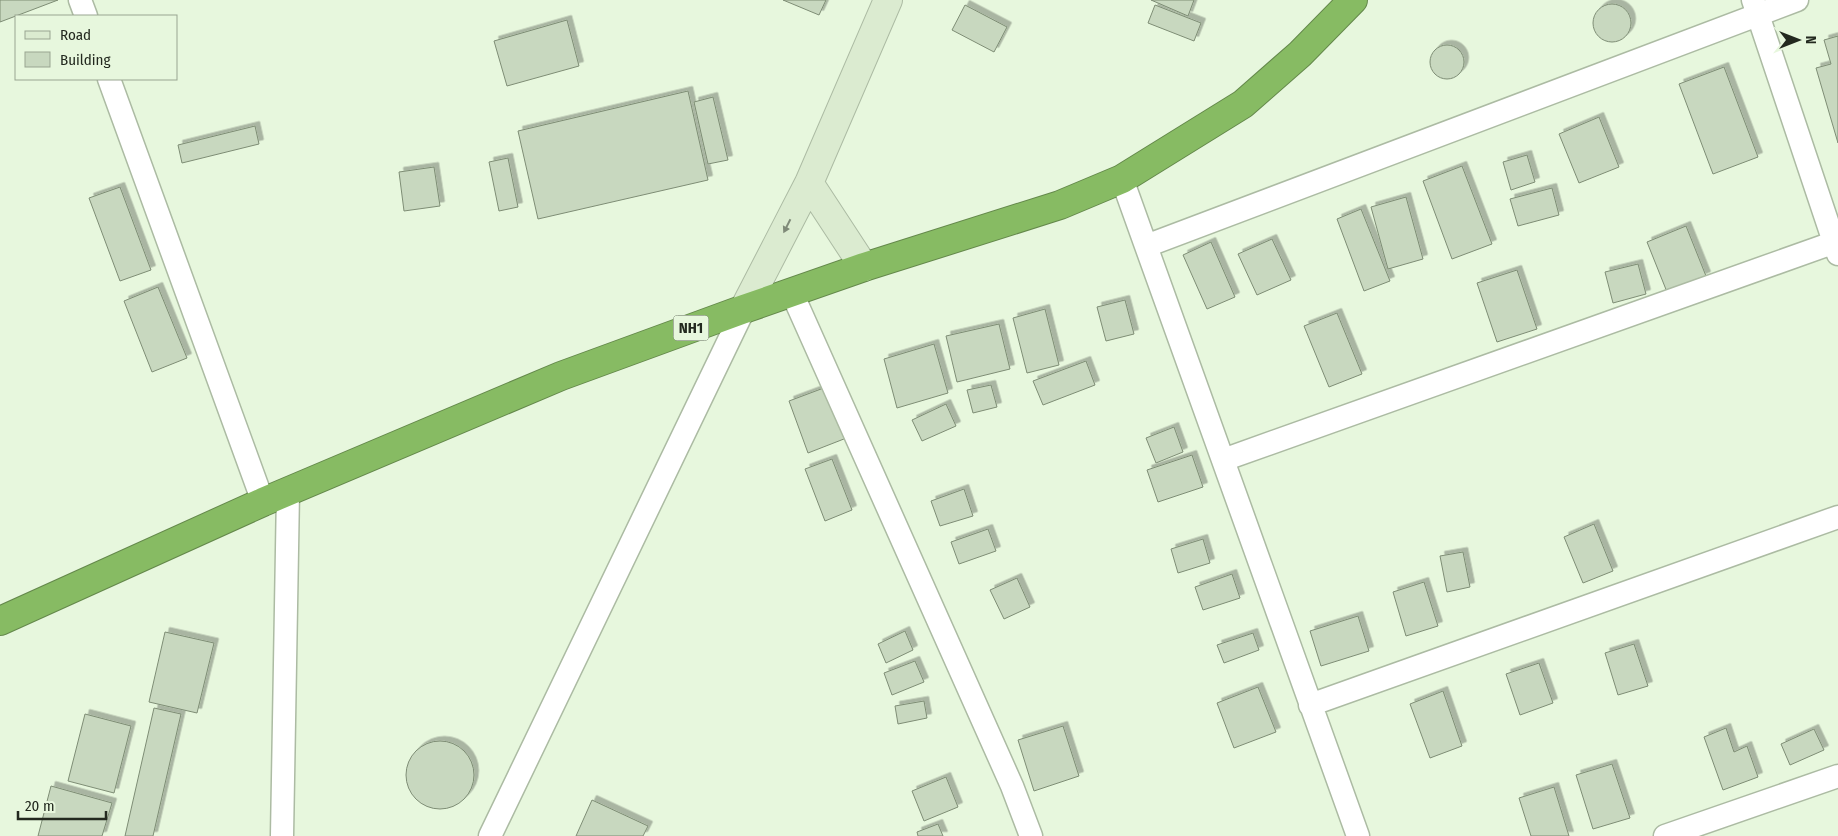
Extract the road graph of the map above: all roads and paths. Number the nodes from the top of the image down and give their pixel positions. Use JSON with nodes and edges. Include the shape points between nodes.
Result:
{"nodes":[{"id":1,"x":80,"y":0,"type":"edge"},
{"id":2,"x":888,"y":0,"type":"edge"},
{"id":3,"x":1353,"y":0,"type":"edge"},
{"id":4,"x":1797,"y":0,"type":"edge"},
{"id":5,"x":1755,"y":8,"type":"edge"},
{"id":6,"x":86,"y":15,"type":"edge"},
{"id":7,"x":109,"y":80,"type":"edge"},
{"id":8,"x":1122,"y":179,"type":"junction"},
{"id":9,"x":809,"y":183,"type":"junction"},
{"id":10,"x":1146,"y":246,"type":"junction"},
{"id":11,"x":1837,"y":246,"type":"edge"},
{"id":12,"x":864,"y":267,"type":"junction"},
{"id":13,"x":792,"y":293,"type":"junction"},
{"id":14,"x":744,"y":309,"type":"junction"},
{"id":15,"x":1223,"y":460,"type":"junction"},
{"id":16,"x":288,"y":492,"type":"junction"},
{"id":17,"x":263,"y":502,"type":"junction"},
{"id":18,"x":1838,"y":517,"type":"edge"},
{"id":19,"x":0,"y":621,"type":"edge"},
{"id":20,"x":1310,"y":704,"type":"junction"},
{"id":21,"x":1838,"y":776,"type":"edge"},
{"id":22,"x":282,"y":836,"type":"edge"},
{"id":23,"x":490,"y":836,"type":"edge"},
{"id":24,"x":1031,"y":836,"type":"edge"},
{"id":25,"x":1358,"y":836,"type":"edge"},
{"id":26,"x":1665,"y":836,"type":"edge"}],
"edges":[{"from":1,"to":6,"type":"street"},
{"from":2,"to":9,"type":"main road"},
{"from":3,"to":8,"type":"highway","number":"NH1","via":[[1300,54],[1243,104]]},
{"from":4,"to":5,"type":"street"},
{"from":5,"to":10,"type":"street"},
{"from":5,"to":11,"type":"street"},
{"from":7,"to":17,"type":"street"},
{"from":8,"to":10,"type":"street"},
{"from":8,"to":12,"type":"highway","number":"NH1","via":[[1060,205]]},
{"from":9,"to":12,"type":"main road"},
{"from":9,"to":14,"type":"main road","one_way":true},
{"from":10,"to":15,"type":"street"},
{"from":11,"to":15,"type":"street"},
{"from":12,"to":13,"type":"highway","number":"NH1"},
{"from":13,"to":14,"type":"highway","number":"NH1"},
{"from":13,"to":24,"type":"street","via":[[1008,777]]},
{"from":14,"to":16,"type":"highway","number":"NH1","via":[[561,376]]},
{"from":14,"to":23,"type":"street"},
{"from":15,"to":20,"type":"street"},
{"from":16,"to":17,"type":"highway","number":"NH1"},
{"from":16,"to":22,"type":"street"},
{"from":17,"to":19,"type":"highway","number":"NH1"},
{"from":18,"to":20,"type":"street"},
{"from":20,"to":25,"type":"street"},
{"from":21,"to":26,"type":"street"}]}
